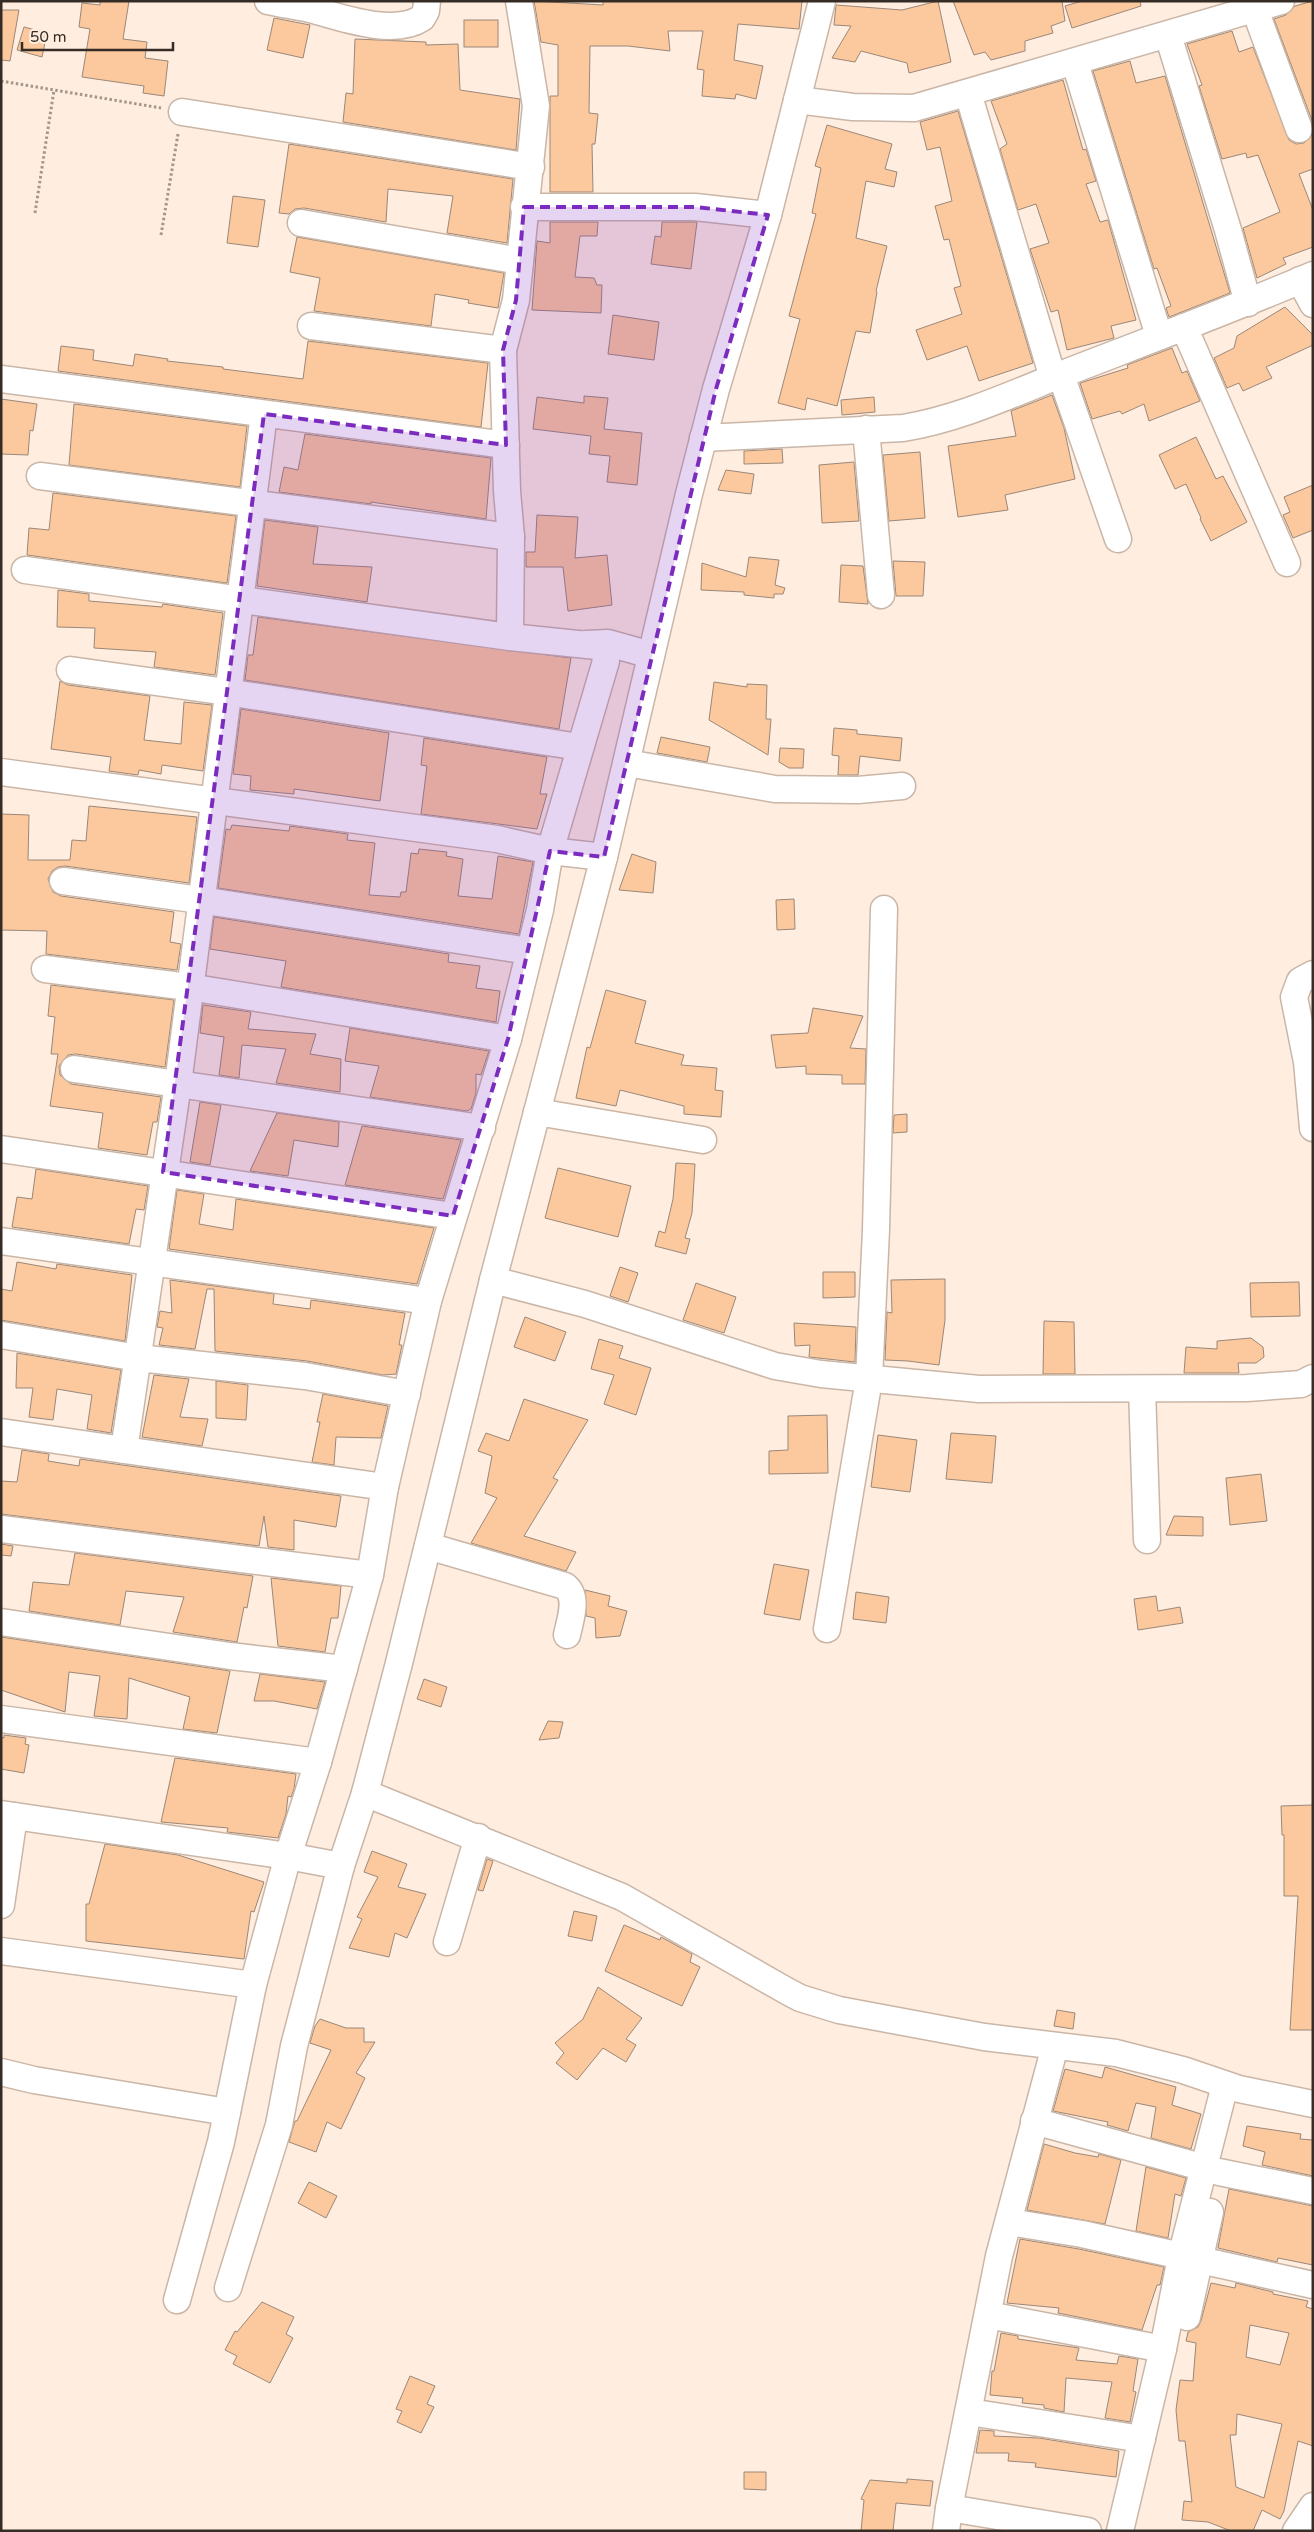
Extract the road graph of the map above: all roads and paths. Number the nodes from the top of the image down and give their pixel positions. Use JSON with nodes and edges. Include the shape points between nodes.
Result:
{"nodes":[{"id":1,"x":268,"y":1,"type":"edge"},
{"id":2,"x":427,"y":1,"type":"edge"},
{"id":3,"x":519,"y":1,"type":"edge"},
{"id":4,"x":822,"y":1,"type":"edge"},
{"id":5,"x":1281,"y":1,"type":"edge"},
{"id":6,"x":1255,"y":10,"type":"junction"},
{"id":7,"x":1168,"y":35,"type":"junction"},
{"id":8,"x":1075,"y":63,"type":"junction"},
{"id":9,"x":1,"y":81,"type":"edge"},
{"id":10,"x":54,"y":90,"type":"junction"},
{"id":11,"x":968,"y":93,"type":"junction"},
{"id":12,"x":797,"y":100,"type":"junction"},
{"id":13,"x":182,"y":112,"type":"junction"},
{"id":14,"x":1299,"y":129,"type":"dead end"},
{"id":15,"x":531,"y":167,"type":"junction"},
{"id":16,"x":524,"y":207,"type":"junction"},
{"id":17,"x":34,"y":213,"type":"dead end"},
{"id":18,"x":768,"y":215,"type":"junction"},
{"id":19,"x":301,"y":223,"type":"dead end"},
{"id":20,"x":162,"y":235,"type":"dead end"},
{"id":21,"x":520,"y":261,"type":"junction"},
{"id":22,"x":1306,"y":277,"type":"edge"},
{"id":23,"x":1248,"y":303,"type":"junction"},
{"id":24,"x":1313,"y":304,"type":"edge"},
{"id":25,"x":311,"y":326,"type":"dead end"},
{"id":26,"x":1184,"y":327,"type":"junction"},
{"id":27,"x":1159,"y":336,"type":"junction"},
{"id":28,"x":503,"y":350,"type":"junction"},
{"id":29,"x":1057,"y":376,"type":"junction"},
{"id":30,"x":1,"y":379,"type":"edge"},
{"id":31,"x":264,"y":414,"type":"junction"},
{"id":32,"x":866,"y":429,"type":"junction"},
{"id":33,"x":704,"y":438,"type":"junction"},
{"id":34,"x":506,"y":445,"type":"junction"},
{"id":35,"x":40,"y":476,"type":"dead end"},
{"id":36,"x":252,"y":505,"type":"junction"},
{"id":37,"x":510,"y":537,"type":"junction"},
{"id":38,"x":1118,"y":539,"type":"dead end"},
{"id":39,"x":1287,"y":563,"type":"dead end"},
{"id":40,"x":25,"y":570,"type":"dead end"},
{"id":41,"x":881,"y":595,"type":"dead end"},
{"id":42,"x":241,"y":600,"type":"junction"},
{"id":43,"x":510,"y":637,"type":"junction"},
{"id":44,"x":585,"y":644,"type":"junction"},
{"id":45,"x":651,"y":654,"type":"junction"},
{"id":46,"x":70,"y":670,"type":"dead end"},
{"id":47,"x":227,"y":692,"type":"junction"},
{"id":48,"x":579,"y":748,"type":"junction"},
{"id":49,"x":627,"y":763,"type":"junction"},
{"id":50,"x":1,"y":772,"type":"edge"},
{"id":51,"x":902,"y":786,"type":"dead end"},
{"id":52,"x":214,"y":802,"type":"junction"},
{"id":53,"x":579,"y":854,"type":"junction"},
{"id":54,"x":63,"y":881,"type":"dead end"},
{"id":55,"x":200,"y":900,"type":"junction"},
{"id":56,"x":884,"y":910,"type":"dead end"},
{"id":57,"x":529,"y":951,"type":"junction"},
{"id":58,"x":45,"y":969,"type":"dead end"},
{"id":59,"x":1313,"y":974,"type":"edge"},
{"id":60,"x":188,"y":987,"type":"junction"},
{"id":61,"x":508,"y":1039,"type":"junction"},
{"id":62,"x":74,"y":1069,"type":"dead end"},
{"id":63,"x":178,"y":1084,"type":"junction"},
{"id":64,"x":537,"y":1112,"type":"junction"},
{"id":65,"x":482,"y":1128,"type":"junction"},
{"id":66,"x":1313,"y":1128,"type":"edge"},
{"id":67,"x":704,"y":1140,"type":"dead end"},
{"id":68,"x":1,"y":1149,"type":"edge"},
{"id":69,"x":163,"y":1172,"type":"junction"},
{"id":70,"x":453,"y":1216,"type":"junction"},
{"id":71,"x":1,"y":1241,"type":"edge"},
{"id":72,"x":151,"y":1263,"type":"junction"},
{"id":73,"x":494,"y":1280,"type":"junction"},
{"id":74,"x":428,"y":1301,"type":"junction"},
{"id":75,"x":1,"y":1335,"type":"edge"},
{"id":76,"x":138,"y":1358,"type":"junction"},
{"id":77,"x":1313,"y":1378,"type":"edge"},
{"id":78,"x":869,"y":1379,"type":"junction"},
{"id":79,"x":1142,"y":1389,"type":"junction"},
{"id":80,"x":407,"y":1394,"type":"junction"},
{"id":81,"x":1,"y":1432,"type":"edge"},
{"id":82,"x":124,"y":1450,"type":"junction"},
{"id":83,"x":385,"y":1487,"type":"junction"},
{"id":84,"x":1,"y":1528,"type":"edge"},
{"id":85,"x":1147,"y":1540,"type":"dead end"},
{"id":86,"x":428,"y":1546,"type":"junction"},
{"id":87,"x":370,"y":1575,"type":"junction"},
{"id":88,"x":1,"y":1622,"type":"edge"},
{"id":89,"x":826,"y":1629,"type":"dead end"},
{"id":90,"x":567,"y":1635,"type":"dead end"},
{"id":91,"x":344,"y":1669,"type":"junction"},
{"id":92,"x":1,"y":1719,"type":"edge"},
{"id":93,"x":318,"y":1762,"type":"junction"},
{"id":94,"x":365,"y":1793,"type":"junction"},
{"id":95,"x":8,"y":1815,"type":"edge"},
{"id":96,"x":478,"y":1837,"type":"junction"},
{"id":97,"x":295,"y":1858,"type":"junction"},
{"id":98,"x":338,"y":1866,"type":"junction"},
{"id":99,"x":1,"y":1904,"type":"edge"},
{"id":100,"x":447,"y":1942,"type":"dead end"},
{"id":101,"x":1,"y":1951,"type":"edge"},
{"id":102,"x":252,"y":1985,"type":"junction"},
{"id":103,"x":1055,"y":2046,"type":"junction"},
{"id":104,"x":1,"y":2072,"type":"edge"},
{"id":105,"x":1232,"y":2087,"type":"junction"},
{"id":106,"x":1313,"y":2104,"type":"edge"},
{"id":107,"x":227,"y":2112,"type":"junction"},
{"id":108,"x":1034,"y":2121,"type":"junction"},
{"id":109,"x":1212,"y":2170,"type":"junction"},
{"id":110,"x":1313,"y":2191,"type":"edge"},
{"id":111,"x":1009,"y":2222,"type":"junction"},
{"id":112,"x":1191,"y":2259,"type":"junction"},
{"id":113,"x":1313,"y":2285,"type":"edge"},
{"id":114,"x":228,"y":2288,"type":"dead end"},
{"id":115,"x":177,"y":2300,"type":"dead end"},
{"id":116,"x":988,"y":2315,"type":"junction"},
{"id":117,"x":1163,"y":2349,"type":"junction"},
{"id":118,"x":969,"y":2412,"type":"junction"},
{"id":119,"x":1142,"y":2439,"type":"junction"},
{"id":120,"x":1313,"y":2506,"type":"edge"},
{"id":121,"x":947,"y":2519,"type":"edge"},
{"id":122,"x":1088,"y":2531,"type":"edge"},
{"id":123,"x":1120,"y":2531,"type":"edge"},
{"id":124,"x":1137,"y":2531,"type":"edge"},
{"id":125,"x":1296,"y":2531,"type":"edge"}],
"edges":[{"from":1,"to":2,"type":"street","via":[[350,21],[400,25],[422,18]]},
{"from":3,"to":15,"type":"street","via":[[536,96]]},
{"from":4,"to":12,"type":"street"},
{"from":5,"to":6,"type":"street"},
{"from":6,"to":7,"type":"street"},
{"from":6,"to":14,"type":"street"},
{"from":7,"to":8,"type":"street"},
{"from":7,"to":23,"type":"street"},
{"from":8,"to":11,"type":"street"},
{"from":8,"to":27,"type":"street"},
{"from":9,"to":10,"type":"path"},
{"from":10,"to":13,"type":"path"},
{"from":10,"to":17,"type":"path"},
{"from":11,"to":12,"type":"street","via":[[930,104],[900,108],[853,107]]},
{"from":11,"to":29,"type":"street"},
{"from":12,"to":18,"type":"street"},
{"from":13,"to":15,"type":"street"},
{"from":13,"to":20,"type":"path"},
{"from":15,"to":16,"type":"street"},
{"from":16,"to":18,"type":"street","via":[[695,207]]},
{"from":16,"to":21,"type":"street"},
{"from":18,"to":33,"type":"street"},
{"from":19,"to":21,"type":"street"},
{"from":21,"to":28,"type":"street","via":[[516,300]]},
{"from":22,"to":23,"type":"street"},
{"from":22,"to":24,"type":"street"},
{"from":23,"to":26,"type":"street"},
{"from":25,"to":28,"type":"street"},
{"from":26,"to":27,"type":"street"},
{"from":26,"to":39,"type":"street"},
{"from":27,"to":29,"type":"street"},
{"from":28,"to":34,"type":"street"},
{"from":29,"to":32,"type":"street","via":[[928,424]]},
{"from":29,"to":38,"type":"street"},
{"from":30,"to":31,"type":"street"},
{"from":31,"to":34,"type":"street"},
{"from":31,"to":36,"type":"street"},
{"from":32,"to":33,"type":"street"},
{"from":32,"to":41,"type":"street"},
{"from":33,"to":45,"type":"street"},
{"from":34,"to":37,"type":"street"},
{"from":35,"to":36,"type":"street"},
{"from":36,"to":37,"type":"street"},
{"from":36,"to":42,"type":"street"},
{"from":37,"to":43,"type":"street"},
{"from":40,"to":42,"type":"street"},
{"from":42,"to":43,"type":"street"},
{"from":42,"to":47,"type":"street"},
{"from":43,"to":44,"type":"street"},
{"from":44,"to":45,"type":"street","via":[[608,643]]},
{"from":44,"to":48,"type":"street","via":[[602,649],[606,661]]},
{"from":45,"to":49,"type":"street"},
{"from":46,"to":47,"type":"street"},
{"from":47,"to":48,"type":"street"},
{"from":47,"to":52,"type":"street"},
{"from":48,"to":53,"type":"street"},
{"from":49,"to":51,"type":"street","via":[[775,789],[858,790]]},
{"from":49,"to":53,"type":"street"},
{"from":50,"to":52,"type":"street"},
{"from":52,"to":53,"type":"street","via":[[497,839]]},
{"from":52,"to":55,"type":"street"},
{"from":53,"to":57,"type":"street","via":[[540,910]]},
{"from":53,"to":64,"type":"street"},
{"from":54,"to":55,"type":"street"},
{"from":55,"to":57,"type":"street"},
{"from":55,"to":60,"type":"street"},
{"from":56,"to":78,"type":"street"},
{"from":57,"to":61,"type":"street"},
{"from":58,"to":60,"type":"street"},
{"from":59,"to":66,"type":"street","via":[[1300,981],[1294,997],[1307,1062]]},
{"from":60,"to":61,"type":"street"},
{"from":60,"to":63,"type":"street"},
{"from":61,"to":65,"type":"street"},
{"from":62,"to":63,"type":"street"},
{"from":63,"to":65,"type":"street"},
{"from":63,"to":69,"type":"street"},
{"from":64,"to":67,"type":"street"},
{"from":64,"to":73,"type":"street"},
{"from":65,"to":70,"type":"street"},
{"from":68,"to":69,"type":"street"},
{"from":69,"to":70,"type":"street"},
{"from":69,"to":72,"type":"street"},
{"from":70,"to":74,"type":"street"},
{"from":71,"to":72,"type":"street"},
{"from":72,"to":74,"type":"street"},
{"from":72,"to":76,"type":"street"},
{"from":73,"to":78,"type":"street","via":[[585,1304],[774,1366]]},
{"from":73,"to":86,"type":"street"},
{"from":74,"to":80,"type":"street"},
{"from":75,"to":76,"type":"street"},
{"from":76,"to":80,"type":"street","via":[[305,1376]]},
{"from":76,"to":82,"type":"street"},
{"from":77,"to":79,"type":"street","via":[[1305,1384],[1289,1386]]},
{"from":78,"to":79,"type":"street","via":[[978,1389]]},
{"from":78,"to":89,"type":"street"},
{"from":79,"to":85,"type":"street"},
{"from":80,"to":83,"type":"street"},
{"from":81,"to":82,"type":"street"},
{"from":82,"to":83,"type":"street"},
{"from":83,"to":87,"type":"street"},
{"from":84,"to":87,"type":"street"},
{"from":86,"to":90,"type":"street","via":[[565,1586],[573,1599]]},
{"from":86,"to":94,"type":"street"},
{"from":87,"to":91,"type":"street"},
{"from":88,"to":91,"type":"street","via":[[230,1656]]},
{"from":91,"to":93,"type":"street"},
{"from":92,"to":93,"type":"street"},
{"from":93,"to":97,"type":"street"},
{"from":94,"to":96,"type":"street"},
{"from":94,"to":98,"type":"street"},
{"from":95,"to":97,"type":"street"},
{"from":95,"to":99,"type":"street"},
{"from":96,"to":100,"type":"street"},
{"from":96,"to":103,"type":"street","via":[[648,1909],[709,1948],[800,1998],[839,2010],[984,2037]]},
{"from":97,"to":98,"type":"street"},
{"from":97,"to":102,"type":"street"},
{"from":98,"to":114,"type":"street","via":[[294,2046],[279,2125]]},
{"from":101,"to":102,"type":"street"},
{"from":102,"to":107,"type":"street"},
{"from":103,"to":105,"type":"street","via":[[1116,2053],[1183,2070]]},
{"from":103,"to":108,"type":"street"},
{"from":104,"to":107,"type":"street"},
{"from":105,"to":106,"type":"street"},
{"from":105,"to":109,"type":"street"},
{"from":107,"to":115,"type":"street"},
{"from":108,"to":109,"type":"street"},
{"from":108,"to":111,"type":"street"},
{"from":109,"to":110,"type":"street"},
{"from":109,"to":112,"type":"street"},
{"from":111,"to":112,"type":"street","via":[[1082,2234]]},
{"from":111,"to":116,"type":"street"},
{"from":112,"to":113,"type":"street"},
{"from":112,"to":117,"type":"street"},
{"from":112,"to":124,"type":"street"},
{"from":116,"to":117,"type":"street"},
{"from":116,"to":118,"type":"street"},
{"from":117,"to":119,"type":"street"},
{"from":118,"to":119,"type":"street"},
{"from":118,"to":121,"type":"street"},
{"from":119,"to":123,"type":"street"},
{"from":120,"to":125,"type":"street"},
{"from":121,"to":122,"type":"street"}]}
